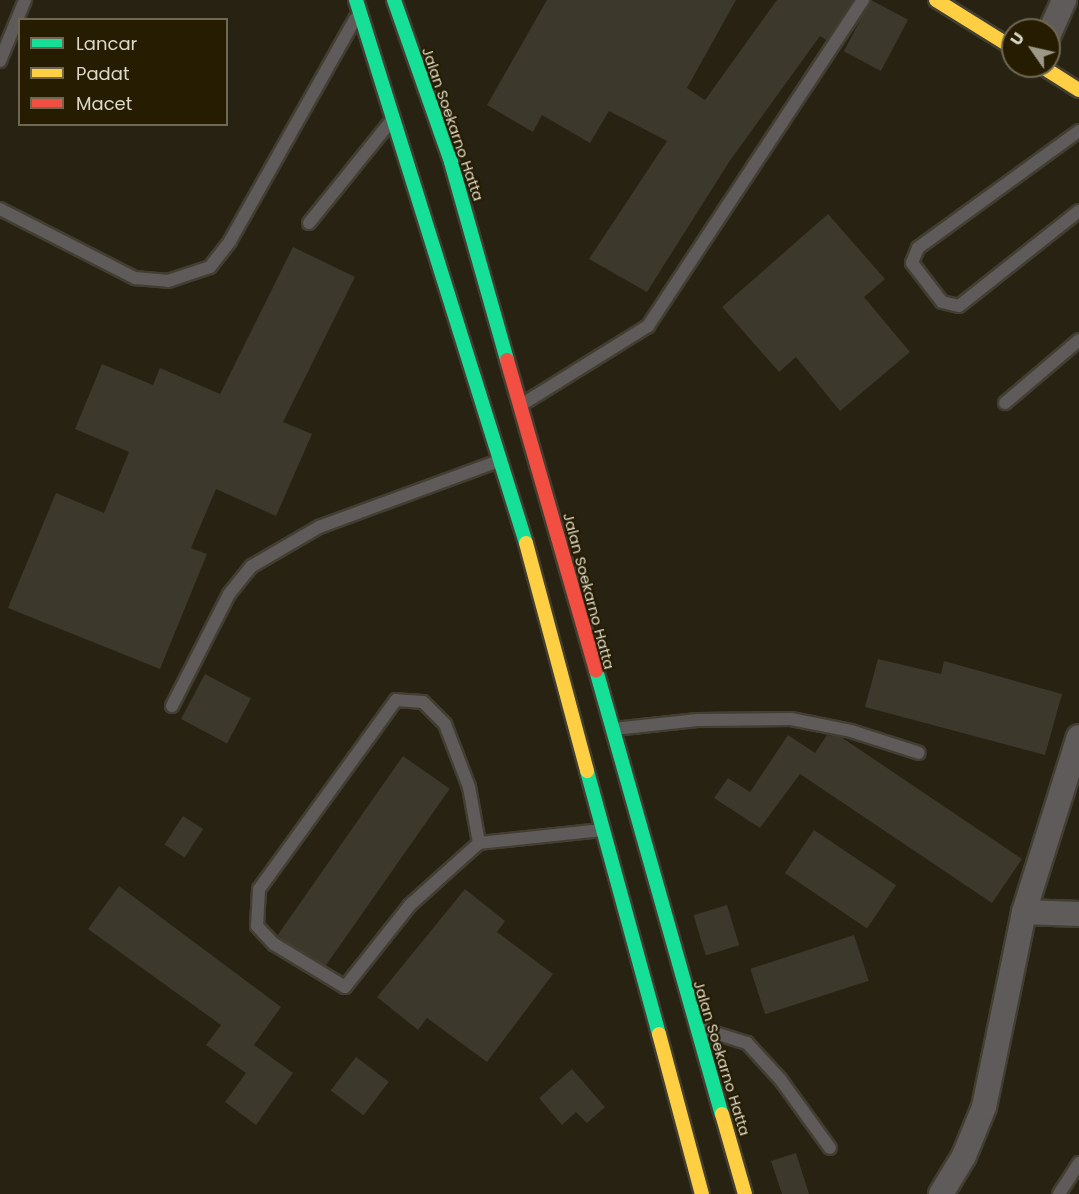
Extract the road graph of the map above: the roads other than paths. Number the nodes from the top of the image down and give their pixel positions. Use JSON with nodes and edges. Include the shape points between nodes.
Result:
{"nodes":[{"id":1,"x":25,"y":0,"type":"edge"},
{"id":2,"x":394,"y":0,"type":"edge"},
{"id":3,"x":863,"y":0,"type":"edge"},
{"id":4,"x":936,"y":0,"type":"edge"},
{"id":5,"x":1064,"y":0,"type":"edge"},
{"id":6,"x":357,"y":6,"type":"edge"},
{"id":7,"x":1056,"y":18,"type":"edge"},
{"id":8,"x":1001,"y":41,"type":"edge"},
{"id":9,"x":391,"y":47,"type":"junction"},
{"id":10,"x":0,"y":62,"type":"edge"},
{"id":11,"x":1060,"y":78,"type":"edge"},
{"id":12,"x":1079,"y":90,"type":"edge"},
{"id":13,"x":396,"y":115,"type":"junction"},
{"id":14,"x":1079,"y":131,"type":"edge"},
{"id":15,"x":0,"y":209,"type":"edge"},
{"id":16,"x":1079,"y":211,"type":"edge"},
{"id":17,"x":309,"y":223,"type":"dead end"},
{"id":18,"x":1079,"y":340,"type":"edge"},
{"id":19,"x":1005,"y":403,"type":"dead end"},
{"id":20,"x":520,"y":405,"type":"junction"},
{"id":21,"x":502,"y":460,"type":"junction"},
{"id":22,"x":172,"y":706,"type":"dead end"},
{"id":23,"x":609,"y":730,"type":"junction"},
{"id":24,"x":1079,"y":737,"type":"edge"},
{"id":25,"x":919,"y":753,"type":"dead end"},
{"id":26,"x":604,"y":830,"type":"junction"},
{"id":27,"x":479,"y":843,"type":"junction"},
{"id":28,"x":1024,"y":912,"type":"junction"},
{"id":29,"x":1079,"y":914,"type":"edge"},
{"id":30,"x":695,"y":1028,"type":"junction"},
{"id":31,"x":830,"y":1148,"type":"dead end"},
{"id":32,"x":1079,"y":1163,"type":"edge"},
{"id":33,"x":702,"y":1194,"type":"edge"},
{"id":34,"x":745,"y":1194,"type":"edge"},
{"id":35,"x":941,"y":1194,"type":"edge"},
{"id":36,"x":1059,"y":1194,"type":"edge"}],
"edges":[{"from":1,"to":10,"type":"lane"},
{"from":2,"to":9,"type":"main road","name":"Jalan Soekarno Hatta"},
{"from":3,"to":20,"type":"lane","via":[[648,326]]},
{"from":4,"to":8,"type":"main road"},
{"from":5,"to":7,"type":"street"},
{"from":6,"to":9,"type":"main road","name":"Jalan Soekarno Hatta"},
{"from":6,"to":15,"type":"lane","via":[[230,241],[210,267],[168,281],[135,278]]},
{"from":9,"to":13,"type":"main road","name":"Jalan Soekarno Hatta"},
{"from":9,"to":20,"type":"main road","name":"Jalan Soekarno Hatta","via":[[451,162]]},
{"from":11,"to":12,"type":"main road"},
{"from":13,"to":17,"type":"lane"},
{"from":13,"to":21,"type":"main road","name":"Jalan Soekarno Hatta"},
{"from":14,"to":16,"type":"lane","via":[[918,248],[914,267],[942,302],[959,306]]},
{"from":18,"to":19,"type":"lane"},
{"from":20,"to":23,"type":"main road","name":"Jalan Soekarno Hatta"},
{"from":21,"to":22,"type":"lane","via":[[319,527],[244,572]]},
{"from":21,"to":26,"type":"main road","name":"Jalan Soekarno Hatta"},
{"from":23,"to":25,"type":"lane","via":[[698,720],[791,719],[851,731]]},
{"from":23,"to":30,"type":"main road","name":"Jalan Soekarno Hatta"},
{"from":24,"to":28,"type":"street"},
{"from":26,"to":27,"type":"lane"},
{"from":26,"to":33,"type":"main road","name":"Jalan Soekarno Hatta"},
{"from":27,"to":27,"type":"lane","via":[[469,787],[445,724],[423,702],[396,700],[259,889],[258,926],[274,944],[345,987],[410,905]]},
{"from":28,"to":29,"type":"street"},
{"from":28,"to":35,"type":"street","via":[[984,1107]]},
{"from":30,"to":31,"type":"lane","via":[[747,1043],[780,1079]]},
{"from":30,"to":34,"type":"main road","name":"Jalan Soekarno Hatta"},
{"from":32,"to":36,"type":"lane"}]}
